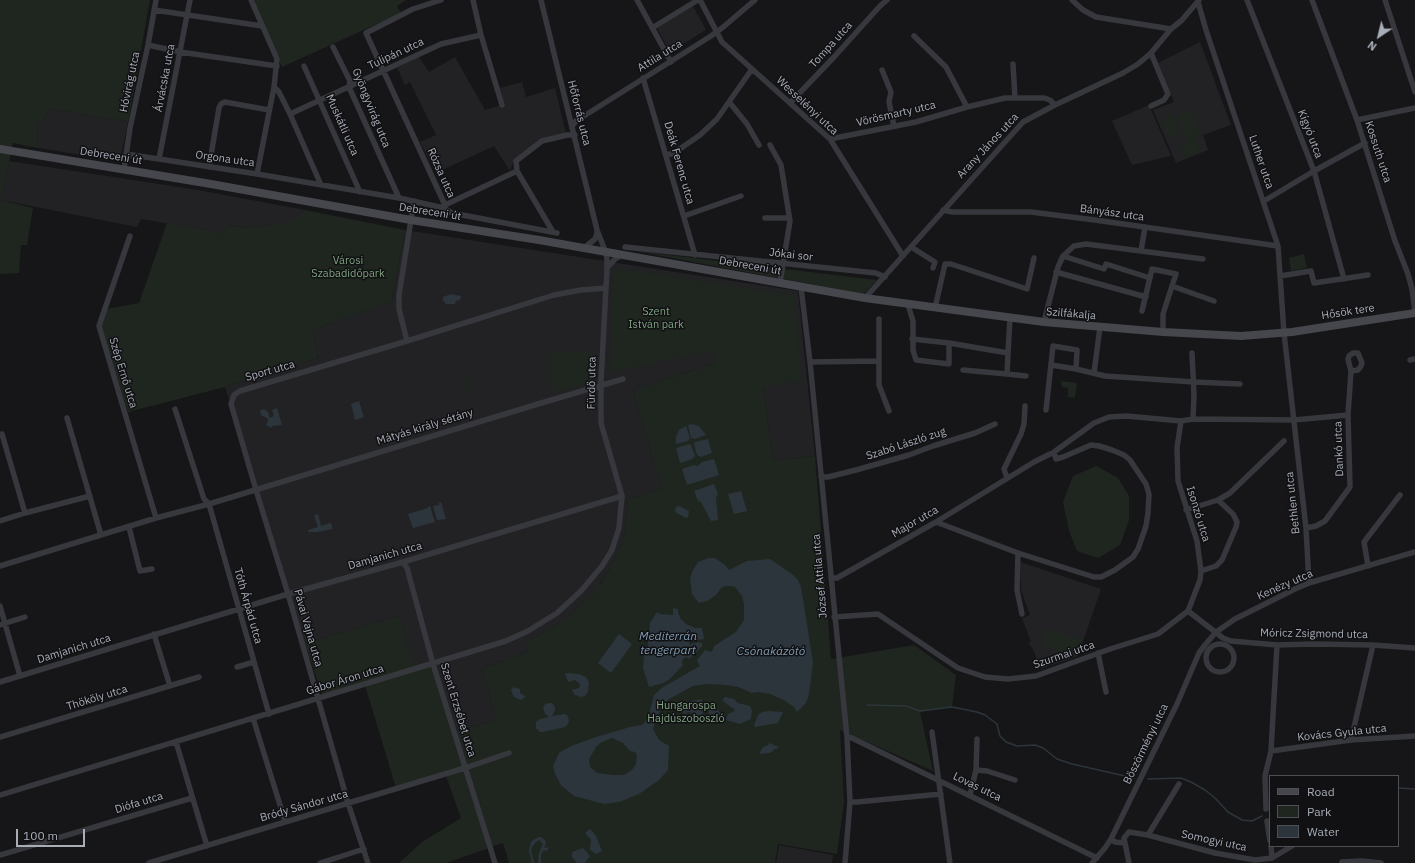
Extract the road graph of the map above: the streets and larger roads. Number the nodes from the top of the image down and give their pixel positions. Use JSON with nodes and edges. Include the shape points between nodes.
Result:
{"nodes":[{"id":1,"x":156,"y":0,"type":"edge"},
{"id":2,"x":190,"y":0,"type":"edge"},
{"id":3,"x":251,"y":0,"type":"edge"},
{"id":4,"x":441,"y":0,"type":"edge"},
{"id":5,"x":473,"y":0,"type":"edge"},
{"id":6,"x":541,"y":0,"type":"edge"},
{"id":7,"x":637,"y":0,"type":"edge"},
{"id":8,"x":699,"y":0,"type":"edge"},
{"id":9,"x":755,"y":0,"type":"edge"},
{"id":10,"x":887,"y":0,"type":"edge"},
{"id":11,"x":1072,"y":0,"type":"edge"},
{"id":12,"x":1247,"y":0,"type":"edge"},
{"id":13,"x":1312,"y":0,"type":"edge"},
{"id":14,"x":1385,"y":0,"type":"edge"},
{"id":15,"x":1198,"y":1,"type":"edge"},
{"id":16,"x":154,"y":10,"type":"junction"},
{"id":17,"x":187,"y":14,"type":"junction"},
{"id":18,"x":262,"y":26,"type":"junction"},
{"id":19,"x":652,"y":28,"type":"junction"},
{"id":20,"x":1170,"y":29,"type":"junction"},
{"id":21,"x":716,"y":32,"type":"junction"},
{"id":22,"x":481,"y":35,"type":"junction"},
{"id":23,"x":914,"y":36,"type":"dead end"},
{"id":24,"x":148,"y":45,"type":"junction"},
{"id":25,"x":333,"y":47,"type":"dead end"},
{"id":26,"x":180,"y":52,"type":"junction"},
{"id":27,"x":1151,"y":53,"type":"junction"},
{"id":28,"x":671,"y":62,"type":"junction"},
{"id":29,"x":1013,"y":64,"type":"dead end"},
{"id":30,"x":277,"y":66,"type":"junction"},
{"id":31,"x":304,"y":66,"type":"dead end"},
{"id":32,"x":752,"y":69,"type":"junction"},
{"id":33,"x":882,"y":70,"type":"dead end"},
{"id":34,"x":384,"y":71,"type":"junction"},
{"id":35,"x":643,"y":78,"type":"junction"},
{"id":36,"x":1413,"y":78,"type":"edge"},
{"id":37,"x":274,"y":87,"type":"junction"},
{"id":38,"x":349,"y":87,"type":"junction"},
{"id":39,"x":1415,"y":92,"type":"edge"},
{"id":40,"x":1015,"y":98,"type":"junction"},
{"id":41,"x":320,"y":100,"type":"junction"},
{"id":42,"x":730,"y":103,"type":"junction"},
{"id":43,"x":790,"y":103,"type":"junction"},
{"id":44,"x":502,"y":105,"type":"dead end"},
{"id":45,"x":1055,"y":105,"type":"junction"},
{"id":46,"x":1151,"y":106,"type":"dead end"},
{"id":47,"x":967,"y":107,"type":"junction"},
{"id":48,"x":1415,"y":108,"type":"edge"},
{"id":49,"x":269,"y":110,"type":"junction"},
{"id":50,"x":290,"y":114,"type":"junction"},
{"id":51,"x":1357,"y":120,"type":"junction"},
{"id":52,"x":572,"y":126,"type":"junction"},
{"id":53,"x":894,"y":126,"type":"junction"},
{"id":54,"x":575,"y":135,"type":"junction"},
{"id":55,"x":830,"y":139,"type":"junction"},
{"id":56,"x":1365,"y":143,"type":"junction"},
{"id":57,"x":759,"y":145,"type":"dead end"},
{"id":58,"x":770,"y":145,"type":"dead end"},
{"id":59,"x":0,"y":149,"type":"edge"},
{"id":60,"x":126,"y":154,"type":"junction"},
{"id":61,"x":666,"y":155,"type":"junction"},
{"id":62,"x":159,"y":159,"type":"junction"},
{"id":63,"x":210,"y":167,"type":"junction"},
{"id":64,"x":124,"y":169,"type":"junction"},
{"id":65,"x":517,"y":171,"type":"junction"},
{"id":66,"x":1314,"y":171,"type":"junction"},
{"id":67,"x":257,"y":174,"type":"junction"},
{"id":68,"x":321,"y":185,"type":"junction"},
{"id":69,"x":360,"y":192,"type":"junction"},
{"id":70,"x":741,"y":196,"type":"dead end"},
{"id":71,"x":398,"y":198,"type":"junction"},
{"id":72,"x":414,"y":201,"type":"junction"},
{"id":73,"x":1264,"y":201,"type":"junction"},
{"id":74,"x":444,"y":207,"type":"junction"},
{"id":75,"x":943,"y":210,"type":"junction"},
{"id":76,"x":684,"y":216,"type":"junction"},
{"id":77,"x":765,"y":218,"type":"dead end"},
{"id":78,"x":790,"y":218,"type":"junction"},
{"id":79,"x":411,"y":220,"type":"junction"},
{"id":80,"x":1145,"y":227,"type":"junction"},
{"id":81,"x":597,"y":230,"type":"junction"},
{"id":82,"x":130,"y":236,"type":"dead end"},
{"id":83,"x":1278,"y":246,"type":"junction"},
{"id":84,"x":625,"y":247,"type":"dead end"},
{"id":85,"x":911,"y":247,"type":"junction"},
{"id":86,"x":584,"y":248,"type":"junction"},
{"id":87,"x":1141,"y":252,"type":"junction"},
{"id":88,"x":606,"y":253,"type":"junction"},
{"id":89,"x":621,"y":255,"type":"junction"},
{"id":90,"x":695,"y":255,"type":"junction"},
{"id":91,"x":903,"y":256,"type":"junction"},
{"id":92,"x":1063,"y":256,"type":"junction"},
{"id":93,"x":1034,"y":258,"type":"dead end"},
{"id":94,"x":1203,"y":259,"type":"dead end"},
{"id":95,"x":784,"y":264,"type":"junction"},
{"id":96,"x":933,"y":268,"type":"dead end"},
{"id":97,"x":607,"y":269,"type":"junction"},
{"id":98,"x":1056,"y":272,"type":"junction"},
{"id":99,"x":1368,"y":275,"type":"dead end"},
{"id":100,"x":1280,"y":276,"type":"junction"},
{"id":101,"x":885,"y":277,"type":"junction"},
{"id":102,"x":1150,"y":278,"type":"junction"},
{"id":103,"x":1344,"y":279,"type":"junction"},
{"id":104,"x":780,"y":283,"type":"junction"},
{"id":105,"x":1172,"y":286,"type":"junction"},
{"id":106,"x":801,"y":287,"type":"junction"},
{"id":107,"x":606,"y":288,"type":"junction"},
{"id":108,"x":1414,"y":289,"type":"edge"},
{"id":109,"x":860,"y":298,"type":"junction"},
{"id":110,"x":1146,"y":298,"type":"junction"},
{"id":111,"x":1214,"y":301,"type":"dead end"},
{"id":112,"x":908,"y":305,"type":"junction"},
{"id":113,"x":935,"y":308,"type":"junction"},
{"id":114,"x":1142,"y":311,"type":"dead end"},
{"id":115,"x":1415,"y":312,"type":"edge"},
{"id":116,"x":1010,"y":318,"type":"junction"},
{"id":117,"x":880,"y":320,"type":"dead end"},
{"id":118,"x":1044,"y":322,"type":"junction"},
{"id":119,"x":1100,"y":328,"type":"junction"},
{"id":120,"x":1163,"y":332,"type":"junction"},
{"id":121,"x":1284,"y":333,"type":"junction"},
{"id":122,"x":912,"y":339,"type":"junction"},
{"id":123,"x":407,"y":341,"type":"junction"},
{"id":124,"x":949,"y":343,"type":"junction"},
{"id":125,"x":1008,"y":353,"type":"junction"},
{"id":126,"x":1192,"y":353,"type":"dead end"},
{"id":127,"x":879,"y":361,"type":"junction"},
{"id":128,"x":810,"y":362,"type":"junction"},
{"id":129,"x":1051,"y":366,"type":"junction"},
{"id":130,"x":1076,"y":369,"type":"junction"},
{"id":131,"x":963,"y":370,"type":"dead end"},
{"id":132,"x":1351,"y":371,"type":"dead end"},
{"id":133,"x":1094,"y":373,"type":"junction"},
{"id":134,"x":1007,"y":374,"type":"junction"},
{"id":135,"x":1026,"y":376,"type":"dead end"},
{"id":136,"x":623,"y":380,"type":"dead end"},
{"id":137,"x":1194,"y":382,"type":"junction"},
{"id":138,"x":1240,"y":384,"type":"dead end"},
{"id":139,"x":601,"y":386,"type":"junction"},
{"id":140,"x":1025,"y":406,"type":"dead end"},
{"id":141,"x":175,"y":409,"type":"dead end"},
{"id":142,"x":1046,"y":410,"type":"dead end"},
{"id":143,"x":889,"y":411,"type":"dead end"},
{"id":144,"x":1348,"y":415,"type":"junction"},
{"id":145,"x":67,"y":418,"type":"dead end"},
{"id":146,"x":1193,"y":419,"type":"junction"},
{"id":147,"x":1294,"y":420,"type":"junction"},
{"id":148,"x":1181,"y":421,"type":"junction"},
{"id":149,"x":995,"y":424,"type":"dead end"},
{"id":150,"x":2,"y":434,"type":"dead end"},
{"id":151,"x":1284,"y":441,"type":"dead end"},
{"id":152,"x":1054,"y":452,"type":"junction"},
{"id":153,"x":821,"y":477,"type":"junction"},
{"id":154,"x":1007,"y":478,"type":"junction"},
{"id":155,"x":256,"y":490,"type":"junction"},
{"id":156,"x":1400,"y":495,"type":"dead end"},
{"id":157,"x":90,"y":496,"type":"junction"},
{"id":158,"x":622,"y":496,"type":"junction"},
{"id":159,"x":1218,"y":500,"type":"junction"},
{"id":160,"x":209,"y":504,"type":"junction"},
{"id":161,"x":1186,"y":510,"type":"junction"},
{"id":162,"x":25,"y":512,"type":"junction"},
{"id":163,"x":156,"y":518,"type":"junction"},
{"id":164,"x":0,"y":521,"type":"edge"},
{"id":165,"x":936,"y":522,"type":"junction"},
{"id":166,"x":129,"y":527,"type":"junction"},
{"id":167,"x":1306,"y":528,"type":"junction"},
{"id":168,"x":101,"y":535,"type":"junction"},
{"id":169,"x":1415,"y":552,"type":"edge"},
{"id":170,"x":1018,"y":553,"type":"junction"},
{"id":171,"x":403,"y":562,"type":"junction"},
{"id":172,"x":0,"y":566,"type":"edge"},
{"id":173,"x":1368,"y":566,"type":"junction"},
{"id":174,"x":152,"y":569,"type":"dead end"},
{"id":175,"x":1201,"y":571,"type":"junction"},
{"id":176,"x":831,"y":578,"type":"junction"},
{"id":177,"x":1309,"y":583,"type":"junction"},
{"id":178,"x":288,"y":594,"type":"junction"},
{"id":179,"x":0,"y":606,"type":"edge"},
{"id":180,"x":239,"y":610,"type":"junction"},
{"id":181,"x":1188,"y":612,"type":"junction"},
{"id":182,"x":1022,"y":614,"type":"dead end"},
{"id":183,"x":25,"y":617,"type":"dead end"},
{"id":184,"x":834,"y":617,"type":"junction"},
{"id":185,"x":3,"y":624,"type":"edge"},
{"id":186,"x":1216,"y":632,"type":"junction"},
{"id":187,"x":154,"y":634,"type":"junction"},
{"id":188,"x":1230,"y":644,"type":"junction"},
{"id":189,"x":1278,"y":645,"type":"junction"},
{"id":190,"x":1373,"y":645,"type":"junction"},
{"id":191,"x":1415,"y":648,"type":"edge"},
{"id":192,"x":1098,"y":653,"type":"junction"},
{"id":193,"x":254,"y":662,"type":"junction"},
{"id":194,"x":434,"y":664,"type":"junction"},
{"id":195,"x":237,"y":667,"type":"dead end"},
{"id":196,"x":20,"y":676,"type":"junction"},
{"id":197,"x":199,"y":677,"type":"dead end"},
{"id":198,"x":0,"y":682,"type":"edge"},
{"id":199,"x":170,"y":686,"type":"junction"},
{"id":200,"x":1106,"y":692,"type":"dead end"},
{"id":201,"x":318,"y":699,"type":"junction"},
{"id":202,"x":269,"y":714,"type":"junction"},
{"id":203,"x":254,"y":718,"type":"junction"},
{"id":204,"x":932,"y":732,"type":"dead end"},
{"id":205,"x":1415,"y":736,"type":"edge"},
{"id":206,"x":0,"y":737,"type":"edge"},
{"id":207,"x":847,"y":737,"type":"junction"},
{"id":208,"x":977,"y":739,"type":"dead end"},
{"id":209,"x":1351,"y":740,"type":"junction"},
{"id":210,"x":176,"y":742,"type":"junction"},
{"id":211,"x":1271,"y":751,"type":"junction"},
{"id":212,"x":508,"y":753,"type":"dead end"},
{"id":213,"x":465,"y":768,"type":"junction"},
{"id":214,"x":976,"y":770,"type":"junction"},
{"id":215,"x":939,"y":780,"type":"junction"},
{"id":216,"x":1015,"y":780,"type":"dead end"},
{"id":217,"x":1179,"y":784,"type":"dead end"},
{"id":218,"x":941,"y":794,"type":"junction"},
{"id":219,"x":0,"y":795,"type":"edge"},
{"id":220,"x":970,"y":795,"type":"junction"},
{"id":221,"x":192,"y":798,"type":"junction"},
{"id":222,"x":850,"y":802,"type":"junction"},
{"id":223,"x":348,"y":803,"type":"junction"},
{"id":224,"x":1266,"y":809,"type":"dead end"},
{"id":225,"x":285,"y":821,"type":"junction"},
{"id":226,"x":1267,"y":821,"type":"dead end"},
{"id":227,"x":1269,"y":834,"type":"edge"},
{"id":228,"x":1148,"y":835,"type":"junction"},
{"id":229,"x":1111,"y":840,"type":"junction"},
{"id":230,"x":1124,"y":843,"type":"junction"},
{"id":231,"x":207,"y":846,"type":"junction"},
{"id":232,"x":1271,"y":847,"type":"edge"},
{"id":233,"x":1290,"y":847,"type":"edge"},
{"id":234,"x":364,"y":850,"type":"junction"},
{"id":235,"x":0,"y":855,"type":"edge"},
{"id":236,"x":1097,"y":858,"type":"junction"},
{"id":237,"x":1272,"y":858,"type":"junction"},
{"id":238,"x":1342,"y":862,"type":"dead end"},
{"id":239,"x":149,"y":863,"type":"edge"},
{"id":240,"x":320,"y":863,"type":"edge"},
{"id":241,"x":368,"y":863,"type":"edge"},
{"id":242,"x":495,"y":863,"type":"edge"},
{"id":243,"x":844,"y":863,"type":"edge"},
{"id":244,"x":950,"y":863,"type":"edge"},
{"id":245,"x":1092,"y":863,"type":"edge"},
{"id":246,"x":1129,"y":863,"type":"edge"},
{"id":247,"x":1381,"y":863,"type":"edge"}],
"edges":[{"from":1,"to":16,"type":"street","name":"Hóvirág utca"},
{"from":2,"to":17,"type":"street","name":"Árvácska utca"},
{"from":3,"to":18,"type":"street"},
{"from":4,"to":34,"type":"street","name":"Rózsa utca","via":[[413,9],[366,33]]},
{"from":5,"to":22,"type":"street"},
{"from":6,"to":52,"type":"street","name":"Hőforrás utca"},
{"from":7,"to":19,"type":"street"},
{"from":8,"to":19,"type":"street"},
{"from":8,"to":21,"type":"street","name":"Wesselényi utca"},
{"from":9,"to":21,"type":"street","name":"Attila utca"},
{"from":10,"to":43,"type":"street","name":"Tompa utca"},
{"from":11,"to":20,"type":"street","via":[[1096,17]]},
{"from":12,"to":66,"type":"street","name":"Kígyó utca"},
{"from":13,"to":51,"type":"street","name":"Kossuth utca"},
{"from":14,"to":36,"type":"street"},
{"from":15,"to":20,"type":"street","name":"Arany János utca","via":[[1182,20]]},
{"from":15,"to":73,"type":"street","name":"Luther utca"},
{"from":16,"to":17,"type":"street"},
{"from":16,"to":24,"type":"street","name":"Hóvirág utca"},
{"from":17,"to":18,"type":"street"},
{"from":17,"to":26,"type":"street","name":"Árvácska utca"},
{"from":18,"to":30,"type":"street","via":[[277,59]]},
{"from":19,"to":28,"type":"street"},
{"from":20,"to":27,"type":"street","name":"Arany János utca"},
{"from":21,"to":28,"type":"street","name":"Attila utca"},
{"from":21,"to":32,"type":"street","name":"Wesselényi utca","via":[[722,42]]},
{"from":22,"to":34,"type":"street","name":"Tulipán utca","via":[[441,44]]},
{"from":22,"to":44,"type":"street"},
{"from":23,"to":47,"type":"street","via":[[946,67]]},
{"from":24,"to":26,"type":"street"},
{"from":24,"to":60,"type":"street","name":"Hóvirág utca"},
{"from":25,"to":38,"type":"street","name":"Gyöngyvirág utca","via":[[350,81]]},
{"from":26,"to":30,"type":"street"},
{"from":26,"to":62,"type":"street","name":"Árvácska utca"},
{"from":27,"to":45,"type":"street","name":"Arany János utca","via":[[1130,70]]},
{"from":27,"to":46,"type":"street","via":[[1168,92],[1166,98]]},
{"from":28,"to":35,"type":"street","name":"Attila utca"},
{"from":29,"to":40,"type":"street"},
{"from":30,"to":37,"type":"street"},
{"from":31,"to":41,"type":"street","name":"Muskátli utca"},
{"from":32,"to":42,"type":"street"},
{"from":32,"to":43,"type":"street","name":"Wesselényi utca"},
{"from":33,"to":53,"type":"street","via":[[891,92],[889,102]]},
{"from":34,"to":38,"type":"street","name":"Tulipán utca"},
{"from":34,"to":74,"type":"street","name":"Rózsa utca"},
{"from":35,"to":52,"type":"street","name":"Attila utca"},
{"from":35,"to":61,"type":"street","name":"Deák Ferenc utca"},
{"from":36,"to":39,"type":"street"},
{"from":37,"to":49,"type":"street"},
{"from":37,"to":50,"type":"street"},
{"from":38,"to":41,"type":"street","name":"Tulipán utca"},
{"from":38,"to":71,"type":"street","name":"Gyöngyvirág utca"},
{"from":40,"to":45,"type":"street","name":"Vörösmarty utca","via":[[1044,98]]},
{"from":40,"to":47,"type":"street","name":"Vörösmarty utca"},
{"from":41,"to":50,"type":"street","name":"Tulipán utca"},
{"from":41,"to":69,"type":"street","name":"Muskátli utca"},
{"from":42,"to":57,"type":"street"},
{"from":42,"to":61,"type":"street","via":[[700,135],[674,153]]},
{"from":43,"to":55,"type":"street","name":"Wesselényi utca"},
{"from":45,"to":75,"type":"street","name":"Arany János utca","via":[[1017,127]]},
{"from":47,"to":53,"type":"street","name":"Vörösmarty utca"},
{"from":48,"to":51,"type":"street"},
{"from":49,"to":63,"type":"street","via":[[225,102],[221,104]]},
{"from":49,"to":67,"type":"street"},
{"from":50,"to":68,"type":"street"},
{"from":51,"to":56,"type":"street","name":"Kossuth utca"},
{"from":52,"to":54,"type":"street","name":"Hőforrás utca"},
{"from":53,"to":55,"type":"street","name":"Vörösmarty utca"},
{"from":54,"to":65,"type":"street","via":[[542,141],[516,161]]},
{"from":54,"to":81,"type":"street","name":"Hőforrás utca"},
{"from":55,"to":91,"type":"street","name":"Wesselényi utca"},
{"from":56,"to":66,"type":"street"},
{"from":56,"to":108,"type":"street","name":"Kossuth utca","via":[[1395,240]]},
{"from":58,"to":78,"type":"street","via":[[781,165]]},
{"from":59,"to":64,"type":"street","name":"Debreceni út"},
{"from":60,"to":62,"type":"street","name":"Orgona utca"},
{"from":60,"to":64,"type":"street","name":"Hóvirág utca"},
{"from":61,"to":76,"type":"street","name":"Deák Ferenc utca"},
{"from":62,"to":63,"type":"street","name":"Orgona utca"},
{"from":63,"to":67,"type":"street","name":"Orgona utca"},
{"from":64,"to":79,"type":"street","name":"Debreceni út"},
{"from":65,"to":74,"type":"street"},
{"from":65,"to":74,"type":"street","via":[[555,233],[452,214]]},
{"from":66,"to":73,"type":"street"},
{"from":66,"to":103,"type":"street","name":"Kígyó utca"},
{"from":67,"to":68,"type":"street","name":"Orgona utca"},
{"from":68,"to":69,"type":"street","name":"Rózsa utca"},
{"from":69,"to":71,"type":"street","name":"Rózsa utca"},
{"from":70,"to":76,"type":"street"},
{"from":71,"to":72,"type":"street","name":"Rózsa utca"},
{"from":72,"to":74,"type":"street","name":"Rózsa utca"},
{"from":72,"to":79,"type":"street"},
{"from":73,"to":83,"type":"street","name":"Luther utca"},
{"from":75,"to":80,"type":"street","name":"Bányász utca","via":[[1031,212]]},
{"from":75,"to":85,"type":"street","name":"Arany János utca"},
{"from":76,"to":90,"type":"street","name":"Deák Ferenc utca"},
{"from":77,"to":78,"type":"street"},
{"from":78,"to":95,"type":"street"},
{"from":79,"to":86,"type":"street","name":"Debreceni út"},
{"from":79,"to":123,"type":"street","via":[[399,296],[399,309]]},
{"from":80,"to":83,"type":"street","name":"Bányász utca"},
{"from":80,"to":87,"type":"street"},
{"from":81,"to":86,"type":"street","via":[[595,239]]},
{"from":81,"to":88,"type":"street","name":"Hőforrás utca"},
{"from":82,"to":163,"type":"street","name":"Szép Ernő utca","via":[[98,326]]},
{"from":83,"to":100,"type":"street","name":"Luther utca"},
{"from":84,"to":90,"type":"street","name":"Jókai sor"},
{"from":85,"to":91,"type":"street","name":"Arany János utca"},
{"from":85,"to":96,"type":"street","via":[[935,262]]},
{"from":86,"to":88,"type":"street","name":"Debreceni út"},
{"from":87,"to":92,"type":"street","via":[[1086,244],[1074,246]]},
{"from":87,"to":94,"type":"street"},
{"from":88,"to":89,"type":"street","name":"Debreceni út"},
{"from":88,"to":97,"type":"street","name":"Fürdő utca"},
{"from":89,"to":97,"type":"street"},
{"from":89,"to":104,"type":"street","name":"Debreceni út"},
{"from":90,"to":95,"type":"street","name":"Jókai sor"},
{"from":91,"to":101,"type":"street","name":"Arany János utca"},
{"from":92,"to":98,"type":"street"},
{"from":92,"to":102,"type":"street","via":[[1104,269],[1106,264]]},
{"from":93,"to":113,"type":"street","via":[[1027,289],[945,264]]},
{"from":95,"to":101,"type":"street","name":"Jókai sor","via":[[880,274]]},
{"from":95,"to":104,"type":"street"},
{"from":97,"to":107,"type":"street","name":"Fürdő utca"},
{"from":98,"to":110,"type":"street"},
{"from":98,"to":118,"type":"street"},
{"from":99,"to":103,"type":"street"},
{"from":100,"to":103,"type":"street","via":[[1311,271],[1314,283]]},
{"from":100,"to":121,"type":"street","name":"Luther utca"},
{"from":101,"to":109,"type":"street","name":"Arany János utca"},
{"from":102,"to":105,"type":"street","via":[[1152,269],[1176,274]]},
{"from":102,"to":110,"type":"street"},
{"from":104,"to":106,"type":"street","name":"Debreceni út"},
{"from":105,"to":111,"type":"street"},
{"from":105,"to":120,"type":"street","via":[[1163,314]]},
{"from":106,"to":109,"type":"street","name":"Debreceni út"},
{"from":106,"to":128,"type":"street","name":"József Attila utca"},
{"from":107,"to":123,"type":"street","name":"Sport utca","via":[[554,295]]},
{"from":107,"to":139,"type":"street","name":"Fürdő utca"},
{"from":108,"to":115,"type":"street","name":"Kossuth utca"},
{"from":109,"to":112,"type":"street","name":"Szilfákalja"},
{"from":110,"to":114,"type":"street"},
{"from":112,"to":113,"type":"street","name":"Szilfákalja"},
{"from":112,"to":122,"type":"street","via":[[913,321]]},
{"from":113,"to":116,"type":"street","name":"Szilfákalja"},
{"from":115,"to":121,"type":"street","name":"Hősök tere"},
{"from":116,"to":118,"type":"street","name":"Szilfákalja"},
{"from":116,"to":125,"type":"street"},
{"from":117,"to":127,"type":"street"},
{"from":118,"to":119,"type":"street","name":"Szilfákalja"},
{"from":119,"to":120,"type":"street","name":"Szilfákalja"},
{"from":119,"to":133,"type":"street"},
{"from":120,"to":121,"type":"street","name":"Szilfákalja","via":[[1241,336]]},
{"from":121,"to":147,"type":"street","name":"Bethlen utca"},
{"from":122,"to":124,"type":"street"},
{"from":122,"to":124,"type":"street","via":[[916,360],[949,364]]},
{"from":123,"to":155,"type":"street","name":"Sport utca","via":[[240,391],[234,395],[231,404]]},
{"from":124,"to":125,"type":"street"},
{"from":125,"to":134,"type":"street"},
{"from":126,"to":137,"type":"street"},
{"from":127,"to":128,"type":"street"},
{"from":127,"to":143,"type":"street","via":[[879,385]]},
{"from":128,"to":153,"type":"street","name":"József Attila utca"},
{"from":129,"to":130,"type":"street"},
{"from":129,"to":130,"type":"street","via":[[1053,346],[1077,350]]},
{"from":129,"to":142,"type":"street"},
{"from":130,"to":133,"type":"street"},
{"from":131,"to":134,"type":"street"},
{"from":132,"to":144,"type":"street","name":"Dankó utca"},
{"from":133,"to":137,"type":"street","via":[[1105,376]]},
{"from":134,"to":135,"type":"street"},
{"from":136,"to":139,"type":"street"},
{"from":137,"to":138,"type":"street"},
{"from":137,"to":146,"type":"street"},
{"from":139,"to":155,"type":"street","name":"Mátyás király sétány"},
{"from":139,"to":158,"type":"street","name":"Fürdő utca","via":[[602,429]]},
{"from":140,"to":154,"type":"street","via":[[1021,434],[1004,469]]},
{"from":141,"to":160,"type":"street","name":"Tóth Árpád utca","via":[[204,499]]},
{"from":144,"to":147,"type":"street"},
{"from":144,"to":167,"type":"street","name":"Dankó utca","via":[[1350,487],[1326,521]]},
{"from":145,"to":157,"type":"street"},
{"from":146,"to":147,"type":"street","name":"Major utca"},
{"from":146,"to":148,"type":"street","name":"Major utca"},
{"from":147,"to":167,"type":"street","name":"Bethlen utca"},
{"from":148,"to":152,"type":"street","name":"Major utca","via":[[1109,417],[1094,423]]},
{"from":148,"to":161,"type":"street","name":"Isonzó utca","via":[[1177,474]]},
{"from":149,"to":153,"type":"street","name":"Szabó László zug","via":[[908,455]]},
{"from":150,"to":162,"type":"street"},
{"from":151,"to":159,"type":"street","via":[[1236,488]]},
{"from":152,"to":154,"type":"street","name":"Major utca"},
{"from":152,"to":170,"type":"street","via":[[1056,459],[1091,445],[1124,455],[1146,484],[1149,494],[1146,526],[1133,557],[1101,577]]},
{"from":153,"to":176,"type":"street","name":"József Attila utca"},
{"from":154,"to":165,"type":"street","name":"Major utca"},
{"from":155,"to":160,"type":"street","name":"Mátyás király sétány"},
{"from":155,"to":178,"type":"street","name":"Pávai Vajna utca"},
{"from":156,"to":173,"type":"street","via":[[1364,542]]},
{"from":157,"to":162,"type":"street"},
{"from":157,"to":168,"type":"street"},
{"from":158,"to":171,"type":"street","name":"Damjanich utca"},
{"from":158,"to":194,"type":"street","name":"Gábor Áron utca","via":[[619,528],[612,550],[581,591],[557,613],[506,641]]},
{"from":159,"to":161,"type":"street"},
{"from":159,"to":175,"type":"street","via":[[1233,514],[1236,527],[1222,560],[1216,566]]},
{"from":160,"to":163,"type":"street","name":"Mátyás király sétány"},
{"from":160,"to":180,"type":"street","name":"Tóth Árpád utca"},
{"from":161,"to":175,"type":"street","name":"Isonzó utca","via":[[1197,541]]},
{"from":162,"to":164,"type":"street"},
{"from":163,"to":166,"type":"street","name":"Mátyás király sétány"},
{"from":165,"to":170,"type":"street"},
{"from":165,"to":176,"type":"street","name":"Major utca","via":[[836,578]]},
{"from":166,"to":168,"type":"street","name":"Mátyás király sétány"},
{"from":166,"to":174,"type":"street","via":[[140,571]]},
{"from":167,"to":177,"type":"street","name":"Bethlen utca"},
{"from":168,"to":172,"type":"street","name":"Mátyás király sétány"},
{"from":169,"to":173,"type":"street","name":"Kenézy utca"},
{"from":170,"to":182,"type":"street","via":[[1016,590]]},
{"from":171,"to":178,"type":"street","name":"Damjanich utca"},
{"from":171,"to":194,"type":"street","name":"Szent Erzsébet utca","via":[[407,568]]},
{"from":173,"to":177,"type":"street","name":"Kenézy utca"},
{"from":175,"to":181,"type":"street","name":"Isonzó utca"},
{"from":176,"to":184,"type":"street","name":"József Attila utca"},
{"from":177,"to":186,"type":"street","name":"Kenézy utca","via":[[1235,619]]},
{"from":178,"to":180,"type":"street","name":"Damjanich utca"},
{"from":178,"to":201,"type":"street","name":"Pávai Vajna utca"},
{"from":179,"to":185,"type":"street"},
{"from":180,"to":187,"type":"street","name":"Damjanich utca"},
{"from":180,"to":193,"type":"street","name":"Tóth Árpád utca"},
{"from":181,"to":186,"type":"street","name":"Móricz Zsigmond utca"},
{"from":181,"to":192,"type":"street","name":"Szurmai utca","via":[[1158,634]]},
{"from":183,"to":185,"type":"street"},
{"from":184,"to":192,"type":"street","name":"Szurmai utca","via":[[878,614],[958,668],[985,677],[1008,679],[1036,676]]},
{"from":184,"to":207,"type":"street","name":"József Attila utca"},
{"from":185,"to":196,"type":"street"},
{"from":186,"to":188,"type":"street","name":"Móricz Zsigmond utca"},
{"from":186,"to":229,"type":"street","name":"Böszörményi utca","via":[[1199,653]]},
{"from":187,"to":196,"type":"street","name":"Damjanich utca"},
{"from":187,"to":199,"type":"street"},
{"from":188,"to":188,"type":"street","via":[[1234,657],[1232,666],[1222,672],[1209,667],[1209,650],[1214,646]]},
{"from":188,"to":189,"type":"street","name":"Móricz Zsigmond utca"},
{"from":189,"to":190,"type":"street","name":"Móricz Zsigmond utca"},
{"from":189,"to":211,"type":"street"},
{"from":190,"to":191,"type":"street","name":"Móricz Zsigmond utca"},
{"from":190,"to":209,"type":"street"},
{"from":192,"to":200,"type":"street"},
{"from":193,"to":195,"type":"street"},
{"from":193,"to":202,"type":"street","name":"Tóth Árpád utca"},
{"from":194,"to":201,"type":"street","name":"Gábor Áron utca"},
{"from":194,"to":213,"type":"street","name":"Szent Erzsébet utca"},
{"from":196,"to":198,"type":"street","name":"Damjanich utca"},
{"from":197,"to":199,"type":"street","name":"Thököly utca"},
{"from":199,"to":206,"type":"street","name":"Thököly utca"},
{"from":201,"to":202,"type":"street","name":"Gábor Áron utca"},
{"from":201,"to":223,"type":"street","name":"Pávai Vajna utca"},
{"from":202,"to":203,"type":"street","name":"Gábor Áron utca"},
{"from":203,"to":210,"type":"street","name":"Gábor Áron utca"},
{"from":203,"to":225,"type":"street"},
{"from":204,"to":215,"type":"street"},
{"from":205,"to":209,"type":"street","name":"Kovács Gyula utca"},
{"from":207,"to":215,"type":"street","name":"Lovas utca"},
{"from":207,"to":222,"type":"street","name":"József Attila utca"},
{"from":208,"to":214,"type":"street"},
{"from":209,"to":211,"type":"street","name":"Kovács Gyula utca"},
{"from":210,"to":219,"type":"street","name":"Gábor Áron utca"},
{"from":210,"to":221,"type":"street"},
{"from":211,"to":224,"type":"street","via":[[1265,776]]},
{"from":212,"to":213,"type":"street","name":"Bródy Sándor utca"},
{"from":213,"to":223,"type":"street","name":"Bródy Sándor utca"},
{"from":213,"to":242,"type":"street","name":"Szent Erzsébet utca"},
{"from":214,"to":216,"type":"street"},
{"from":214,"to":220,"type":"street"},
{"from":215,"to":218,"type":"street"},
{"from":215,"to":220,"type":"street","name":"Lovas utca"},
{"from":217,"to":228,"type":"street"},
{"from":218,"to":222,"type":"street"},
{"from":218,"to":244,"type":"street"},
{"from":220,"to":236,"type":"street","name":"Lovas utca"},
{"from":221,"to":231,"type":"street"},
{"from":221,"to":235,"type":"street","name":"Diófa utca"},
{"from":222,"to":243,"type":"street","name":"József Attila utca"},
{"from":223,"to":225,"type":"street","name":"Bródy Sándor utca"},
{"from":223,"to":234,"type":"street","name":"Pávai Vajna utca"},
{"from":225,"to":231,"type":"street","name":"Bródy Sándor utca"},
{"from":226,"to":227,"type":"street"},
{"from":228,"to":230,"type":"street","name":"Somogyi utca","via":[[1129,832],[1124,838]]},
{"from":228,"to":237,"type":"street","name":"Somogyi utca","via":[[1215,853],[1255,860]]},
{"from":229,"to":230,"type":"street"},
{"from":229,"to":236,"type":"street","name":"Böszörményi utca"},
{"from":230,"to":246,"type":"street"},
{"from":231,"to":239,"type":"street","name":"Bródy Sándor utca"},
{"from":232,"to":237,"type":"street"},
{"from":233,"to":237,"type":"street","name":"Somogyi utca"},
{"from":234,"to":240,"type":"street"},
{"from":234,"to":241,"type":"street","name":"Pávai Vajna utca"},
{"from":236,"to":245,"type":"street","name":"Böszörményi utca"},
{"from":238,"to":247,"type":"street"}]}
